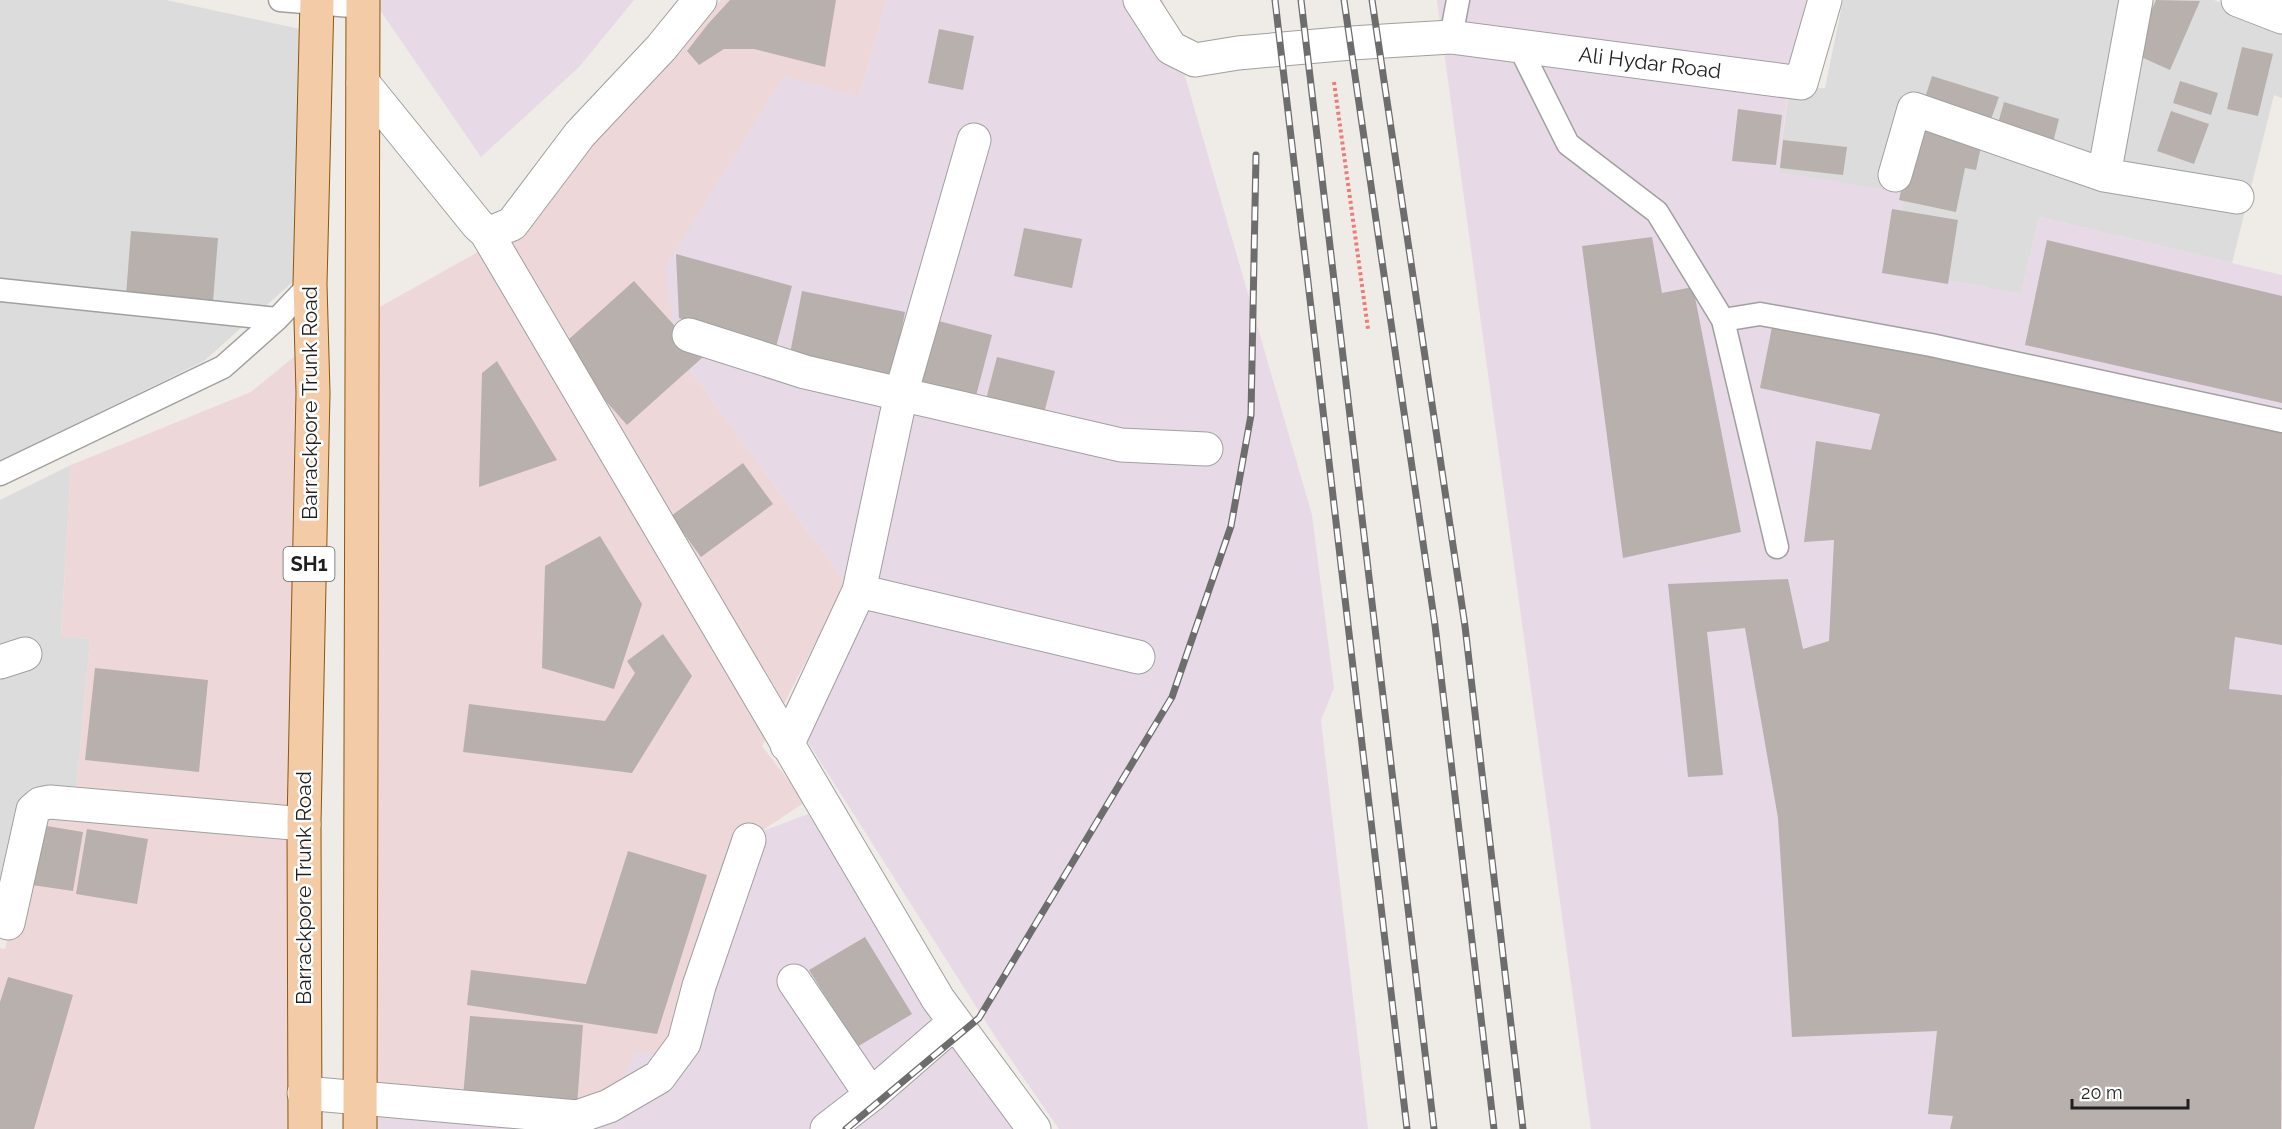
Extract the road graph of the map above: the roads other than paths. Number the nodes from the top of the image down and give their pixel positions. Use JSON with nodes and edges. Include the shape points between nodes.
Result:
{"nodes":[{"id":1,"x":280,"y":0,"type":"edge"},
{"id":2,"x":700,"y":0,"type":"edge"},
{"id":3,"x":1140,"y":0,"type":"edge"},
{"id":4,"x":1446,"y":0,"type":"edge"},
{"id":5,"x":1458,"y":0,"type":"edge"},
{"id":6,"x":1825,"y":0,"type":"edge"},
{"id":7,"x":2136,"y":0,"type":"edge"},
{"id":8,"x":2238,"y":0,"type":"edge"},
{"id":9,"x":317,"y":2,"type":"edge"},
{"id":10,"x":363,"y":3,"type":"edge"},
{"id":11,"x":2282,"y":17,"type":"edge"},
{"id":12,"x":1451,"y":38,"type":"junction"},
{"id":13,"x":1519,"y":46,"type":"junction"},
{"id":14,"x":363,"y":83,"type":"junction"},
{"id":15,"x":974,"y":140,"type":"dead end"},
{"id":16,"x":1895,"y":175,"type":"dead end"},
{"id":17,"x":2104,"y":175,"type":"junction"},
{"id":18,"x":2237,"y":197,"type":"dead end"},
{"id":19,"x":486,"y":232,"type":"junction"},
{"id":20,"x":310,"y":284,"type":"junction"},
{"id":21,"x":0,"y":290,"type":"edge"},
{"id":22,"x":277,"y":319,"type":"junction"},
{"id":23,"x":1724,"y":320,"type":"junction"},
{"id":24,"x":689,"y":335,"type":"dead end"},
{"id":25,"x":901,"y":394,"type":"junction"},
{"id":26,"x":2282,"y":421,"type":"edge"},
{"id":27,"x":1206,"y":449,"type":"dead end"},
{"id":28,"x":0,"y":474,"type":"edge"},
{"id":29,"x":1777,"y":547,"type":"dead end"},
{"id":30,"x":859,"y":591,"type":"junction"},
{"id":31,"x":1138,"y":657,"type":"dead end"},
{"id":32,"x":787,"y":745,"type":"junction"},
{"id":33,"x":304,"y":824,"type":"junction"},
{"id":34,"x":749,"y":840,"type":"dead end"},
{"id":35,"x":8,"y":923,"type":"dead end"},
{"id":36,"x":794,"y":981,"type":"dead end"},
{"id":37,"x":955,"y":1022,"type":"junction"},
{"id":38,"x":304,"y":1093,"type":"junction"},
{"id":39,"x":871,"y":1095,"type":"junction"},
{"id":40,"x":360,"y":1096,"type":"junction"},
{"id":41,"x":305,"y":1129,"type":"edge"},
{"id":42,"x":360,"y":1129,"type":"edge"},
{"id":43,"x":827,"y":1129,"type":"edge"},
{"id":44,"x":1034,"y":1129,"type":"edge"}],
"edges":[{"from":1,"to":9,"type":"lane"},
{"from":2,"to":19,"type":"street","via":[[662,48],[580,134],[512,224]]},
{"from":3,"to":12,"type":"street","name":"Ali Hydar Road","via":[[1171,48],[1195,60],[1329,45]]},
{"from":4,"to":12,"type":"lane"},
{"from":5,"to":12,"type":"lane"},
{"from":6,"to":13,"type":"street","name":"Ali Hydar Road","via":[[1801,83]]},
{"from":7,"to":17,"type":"street"},
{"from":8,"to":11,"type":"street"},
{"from":9,"to":10,"type":"lane"},
{"from":9,"to":20,"type":"main road","name":"Barrackpore Trunk Road","number":"SH1"},
{"from":10,"to":14,"type":"main road","number":"SH1"},
{"from":12,"to":13,"type":"street","name":"Ali Hydar Road"},
{"from":13,"to":23,"type":"lane","via":[[1568,144],[1657,212]]},
{"from":14,"to":19,"type":"street"},
{"from":14,"to":40,"type":"main road","number":"SH1"},
{"from":15,"to":25,"type":"street"},
{"from":16,"to":17,"type":"street","via":[[1914,109]]},
{"from":17,"to":18,"type":"street"},
{"from":19,"to":32,"type":"street"},
{"from":20,"to":22,"type":"lane"},
{"from":20,"to":33,"type":"main road","name":"Barrackpore Trunk Road","number":"SH1","via":[[313,393]]},
{"from":21,"to":22,"type":"lane"},
{"from":22,"to":28,"type":"lane","via":[[223,367]]},
{"from":23,"to":26,"type":"lane","via":[[1760,314],[1920,343]]},
{"from":23,"to":29,"type":"lane"},
{"from":24,"to":25,"type":"street","via":[[805,372]]},
{"from":25,"to":27,"type":"street","via":[[1121,445]]},
{"from":25,"to":30,"type":"street"},
{"from":30,"to":31,"type":"street"},
{"from":30,"to":32,"type":"street"},
{"from":32,"to":37,"type":"street"},
{"from":33,"to":35,"type":"street","via":[[40,804],[33,810]]},
{"from":33,"to":38,"type":"main road","name":"Barrackpore Trunk Road","number":"SH1"},
{"from":34,"to":40,"type":"street","via":[[699,986],[684,1043],[659,1077],[609,1106],[577,1117]]},
{"from":36,"to":39,"type":"street"},
{"from":37,"to":39,"type":"street"},
{"from":37,"to":44,"type":"street"},
{"from":38,"to":40,"type":"street"},
{"from":38,"to":41,"type":"main road","name":"Barrackpore Trunk Road","number":"SH1"},
{"from":39,"to":43,"type":"street"},
{"from":40,"to":42,"type":"main road","number":"SH1"}]}
